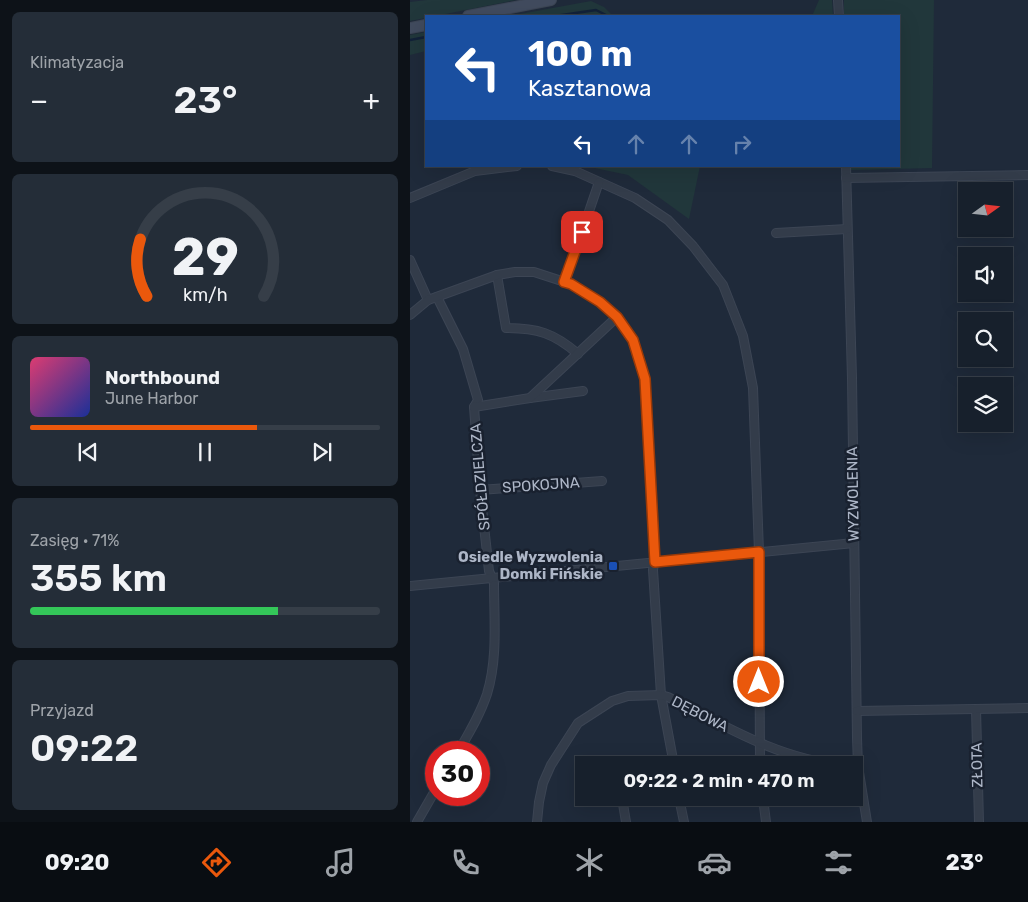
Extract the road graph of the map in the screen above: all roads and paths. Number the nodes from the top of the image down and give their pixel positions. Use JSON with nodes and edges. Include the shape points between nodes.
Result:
{"nodes":[{"id":1,"x":551,"y":0,"type":"edge"},
{"id":2,"x":838,"y":0,"type":"edge"},
{"id":3,"x":473,"y":15,"type":"edge"},
{"id":4,"x":839,"y":15,"type":"edge"},
{"id":5,"x":425,"y":24,"type":"edge"},
{"id":6,"x":410,"y":28,"type":"edge"},
{"id":7,"x":509,"y":167,"type":"edge"},
{"id":8,"x":557,"y":167,"type":"edge"},
{"id":9,"x":846,"y":167,"type":"edge"},
{"id":10,"x":1028,"y":175,"type":"edge"},
{"id":11,"x":846,"y":178,"type":"junction"},
{"id":12,"x":599,"y":182,"type":"junction"},
{"id":13,"x":410,"y":198,"type":"edge"},
{"id":14,"x":847,"y":229,"type":"junction"},
{"id":15,"x":776,"y":232,"type":"dead end"},
{"id":16,"x":410,"y":260,"type":"edge"},
{"id":17,"x":497,"y":275,"type":"junction"},
{"id":18,"x":564,"y":282,"type":"junction"},
{"id":19,"x":437,"y":297,"type":"junction"},
{"id":20,"x":428,"y":300,"type":"junction"},
{"id":21,"x":410,"y":316,"type":"edge"},
{"id":22,"x":617,"y":317,"type":"junction"},
{"id":23,"x":578,"y":354,"type":"junction"},
{"id":24,"x":583,"y":392,"type":"dead end"},
{"id":25,"x":530,"y":398,"type":"junction"},
{"id":26,"x":474,"y":407,"type":"junction"},
{"id":27,"x":602,"y":481,"type":"dead end"},
{"id":28,"x":480,"y":490,"type":"junction"},
{"id":29,"x":854,"y":543,"type":"junction"},
{"id":30,"x":759,"y":552,"type":"junction"},
{"id":31,"x":655,"y":562,"type":"junction"},
{"id":32,"x":492,"y":577,"type":"junction"},
{"id":33,"x":410,"y":586,"type":"edge"},
{"id":34,"x":661,"y":695,"type":"junction"},
{"id":35,"x":1028,"y":708,"type":"edge"},
{"id":36,"x":976,"y":709,"type":"junction"},
{"id":37,"x":857,"y":711,"type":"junction"},
{"id":38,"x":464,"y":741,"type":"edge"},
{"id":39,"x":759,"y":742,"type":"junction"},
{"id":40,"x":672,"y":756,"type":"edge"},
{"id":41,"x":760,"y":756,"type":"edge"},
{"id":42,"x":798,"y":756,"type":"edge"},
{"id":43,"x":856,"y":756,"type":"edge"},
{"id":44,"x":863,"y":802,"type":"edge"},
{"id":45,"x":426,"y":806,"type":"edge"},
{"id":46,"x":623,"y":806,"type":"edge"},
{"id":47,"x":681,"y":806,"type":"edge"},
{"id":48,"x":763,"y":806,"type":"edge"},
{"id":49,"x":417,"y":822,"type":"edge"},
{"id":50,"x":537,"y":822,"type":"edge"},
{"id":51,"x":626,"y":822,"type":"edge"},
{"id":52,"x":684,"y":822,"type":"edge"},
{"id":53,"x":766,"y":822,"type":"edge"},
{"id":54,"x":867,"y":822,"type":"edge"},
{"id":55,"x":979,"y":822,"type":"edge"}],
"edges":[{"from":1,"to":3,"type":"main road"},
{"from":2,"to":4,"type":"street"},
{"from":5,"to":6,"type":"main road"},
{"from":7,"to":13,"type":"street","via":[[475,171]]},
{"from":8,"to":12,"type":"street"},
{"from":9,"to":11,"type":"street","name":"WYZWOLENIA"},
{"from":10,"to":11,"type":"street"},
{"from":11,"to":14,"type":"street","name":"WYZWOLENIA"},
{"from":12,"to":18,"type":"street"},
{"from":12,"to":30,"type":"street","via":[[635,198],[668,220],[723,285],[743,336],[753,388]]},
{"from":14,"to":15,"type":"street"},
{"from":14,"to":29,"type":"street","name":"WYZWOLENIA"},
{"from":16,"to":20,"type":"street"},
{"from":17,"to":18,"type":"street","via":[[534,272]]},
{"from":17,"to":19,"type":"street"},
{"from":17,"to":23,"type":"street","via":[[506,328],[526,328],[545,333],[563,340]]},
{"from":18,"to":22,"type":"street","via":[[600,302]]},
{"from":19,"to":20,"type":"street"},
{"from":19,"to":26,"type":"street","name":"SPÓŁDZIELCZA","via":[[463,349],[478,400]]},
{"from":20,"to":21,"type":"street"},
{"from":22,"to":23,"type":"street"},
{"from":22,"to":31,"type":"street","via":[[633,340],[645,379]]},
{"from":23,"to":25,"type":"street"},
{"from":24,"to":25,"type":"street","name":"SPÓŁDZIELCZA"},
{"from":25,"to":26,"type":"street","name":"SPÓŁDZIELCZA"},
{"from":26,"to":28,"type":"street","name":"SPÓŁDZIELCZA"},
{"from":27,"to":28,"type":"street","name":"SPOKOJNA"},
{"from":28,"to":32,"type":"street","name":"SPÓŁDZIELCZA"},
{"from":29,"to":30,"type":"street"},
{"from":29,"to":37,"type":"street","name":"WYZWOLENIA"},
{"from":30,"to":31,"type":"street"},
{"from":30,"to":39,"type":"street"},
{"from":31,"to":32,"type":"street"},
{"from":31,"to":34,"type":"street"},
{"from":32,"to":33,"type":"street"},
{"from":32,"to":38,"type":"street","name":"SPÓŁDZIELCZA","via":[[494,658],[487,693]]},
{"from":34,"to":39,"type":"street","name":"DĘBOWA"},
{"from":34,"to":40,"type":"street"},
{"from":34,"to":50,"type":"street","name":"DĘBOWA","via":[[628,696],[612,701],[578,723],[543,783]]},
{"from":35,"to":36,"type":"street"},
{"from":36,"to":37,"type":"street"},
{"from":36,"to":55,"type":"street","name":"ZŁOTA"},
{"from":37,"to":43,"type":"street","name":"WYZWOLENIA"},
{"from":39,"to":41,"type":"street"},
{"from":39,"to":42,"type":"street","name":"DĘBOWA"},
{"from":44,"to":54,"type":"street","name":"WYZWOLENIA"},
{"from":45,"to":49,"type":"street"},
{"from":46,"to":51,"type":"street"},
{"from":47,"to":52,"type":"street"},
{"from":48,"to":53,"type":"street"}]}
